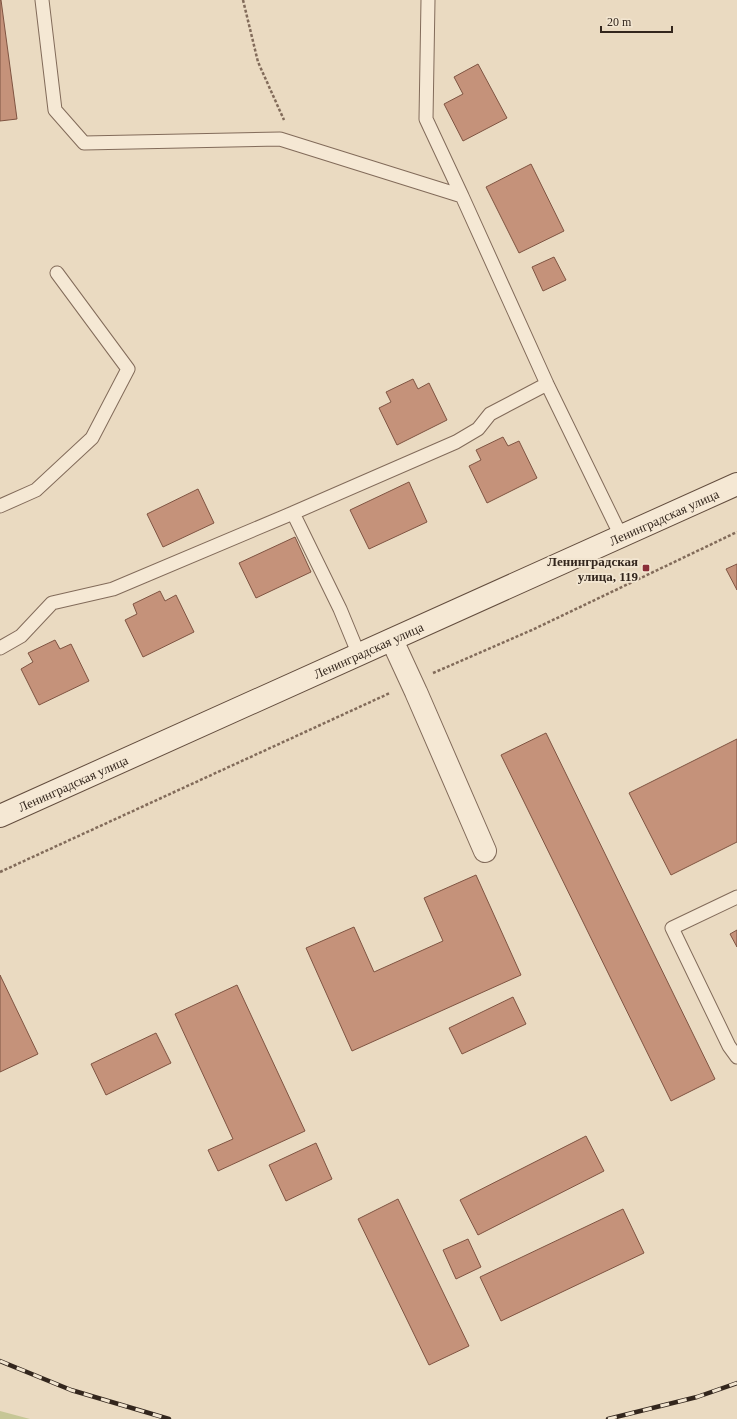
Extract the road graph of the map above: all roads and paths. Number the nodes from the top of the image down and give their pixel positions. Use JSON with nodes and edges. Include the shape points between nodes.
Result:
{"nodes":[{"id":1,"x":42,"y":0,"type":"edge"},
{"id":2,"x":243,"y":0,"type":"edge"},
{"id":3,"x":428,"y":0,"type":"edge"},
{"id":4,"x":293,"y":143,"type":"junction"},
{"id":5,"x":462,"y":196,"type":"junction"},
{"id":6,"x":57,"y":273,"type":"dead end"},
{"id":7,"x":547,"y":384,"type":"junction"},
{"id":8,"x":737,"y":484,"type":"edge"},
{"id":9,"x":0,"y":506,"type":"edge"},
{"id":10,"x":293,"y":513,"type":"junction"},
{"id":11,"x":737,"y":532,"type":"edge"},
{"id":12,"x":621,"y":536,"type":"junction"},
{"id":13,"x":392,"y":640,"type":"junction"},
{"id":14,"x":0,"y":648,"type":"edge"},
{"id":15,"x":359,"y":655,"type":"junction"},
{"id":16,"x":412,"y":683,"type":"junction"},
{"id":17,"x":0,"y":816,"type":"edge"},
{"id":18,"x":485,"y":851,"type":"dead end"},
{"id":19,"x":0,"y":872,"type":"edge"},
{"id":20,"x":737,"y":897,"type":"edge"},
{"id":21,"x":737,"y":1057,"type":"edge"}],
"edges":[{"from":1,"to":4,"type":"lane","via":[[55,110],[84,143],[280,139]]},
{"from":2,"to":4,"type":"path","via":[[258,62]]},
{"from":3,"to":5,"type":"lane","via":[[426,119]]},
{"from":4,"to":5,"type":"lane"},
{"from":5,"to":7,"type":"lane"},
{"from":6,"to":9,"type":"lane","via":[[128,369],[92,438],[36,490]]},
{"from":7,"to":10,"type":"lane","via":[[490,414],[478,429],[456,442]]},
{"from":7,"to":12,"type":"lane"},
{"from":8,"to":12,"type":"main road","name":"Ленинградская улица"},
{"from":10,"to":14,"type":"lane","via":[[113,589],[52,603],[21,636]]},
{"from":10,"to":15,"type":"lane","via":[[340,609]]},
{"from":11,"to":16,"type":"path","via":[[532,630]]},
{"from":12,"to":13,"type":"main road","name":"Ленинградская улица"},
{"from":13,"to":15,"type":"main road","name":"Ленинградская улица"},
{"from":13,"to":16,"type":"main road"},
{"from":15,"to":17,"type":"main road","name":"Ленинградская улица"},
{"from":16,"to":18,"type":"main road"},
{"from":16,"to":19,"type":"path"},
{"from":20,"to":21,"type":"lane","via":[[672,928],[729,1046]]}]}
